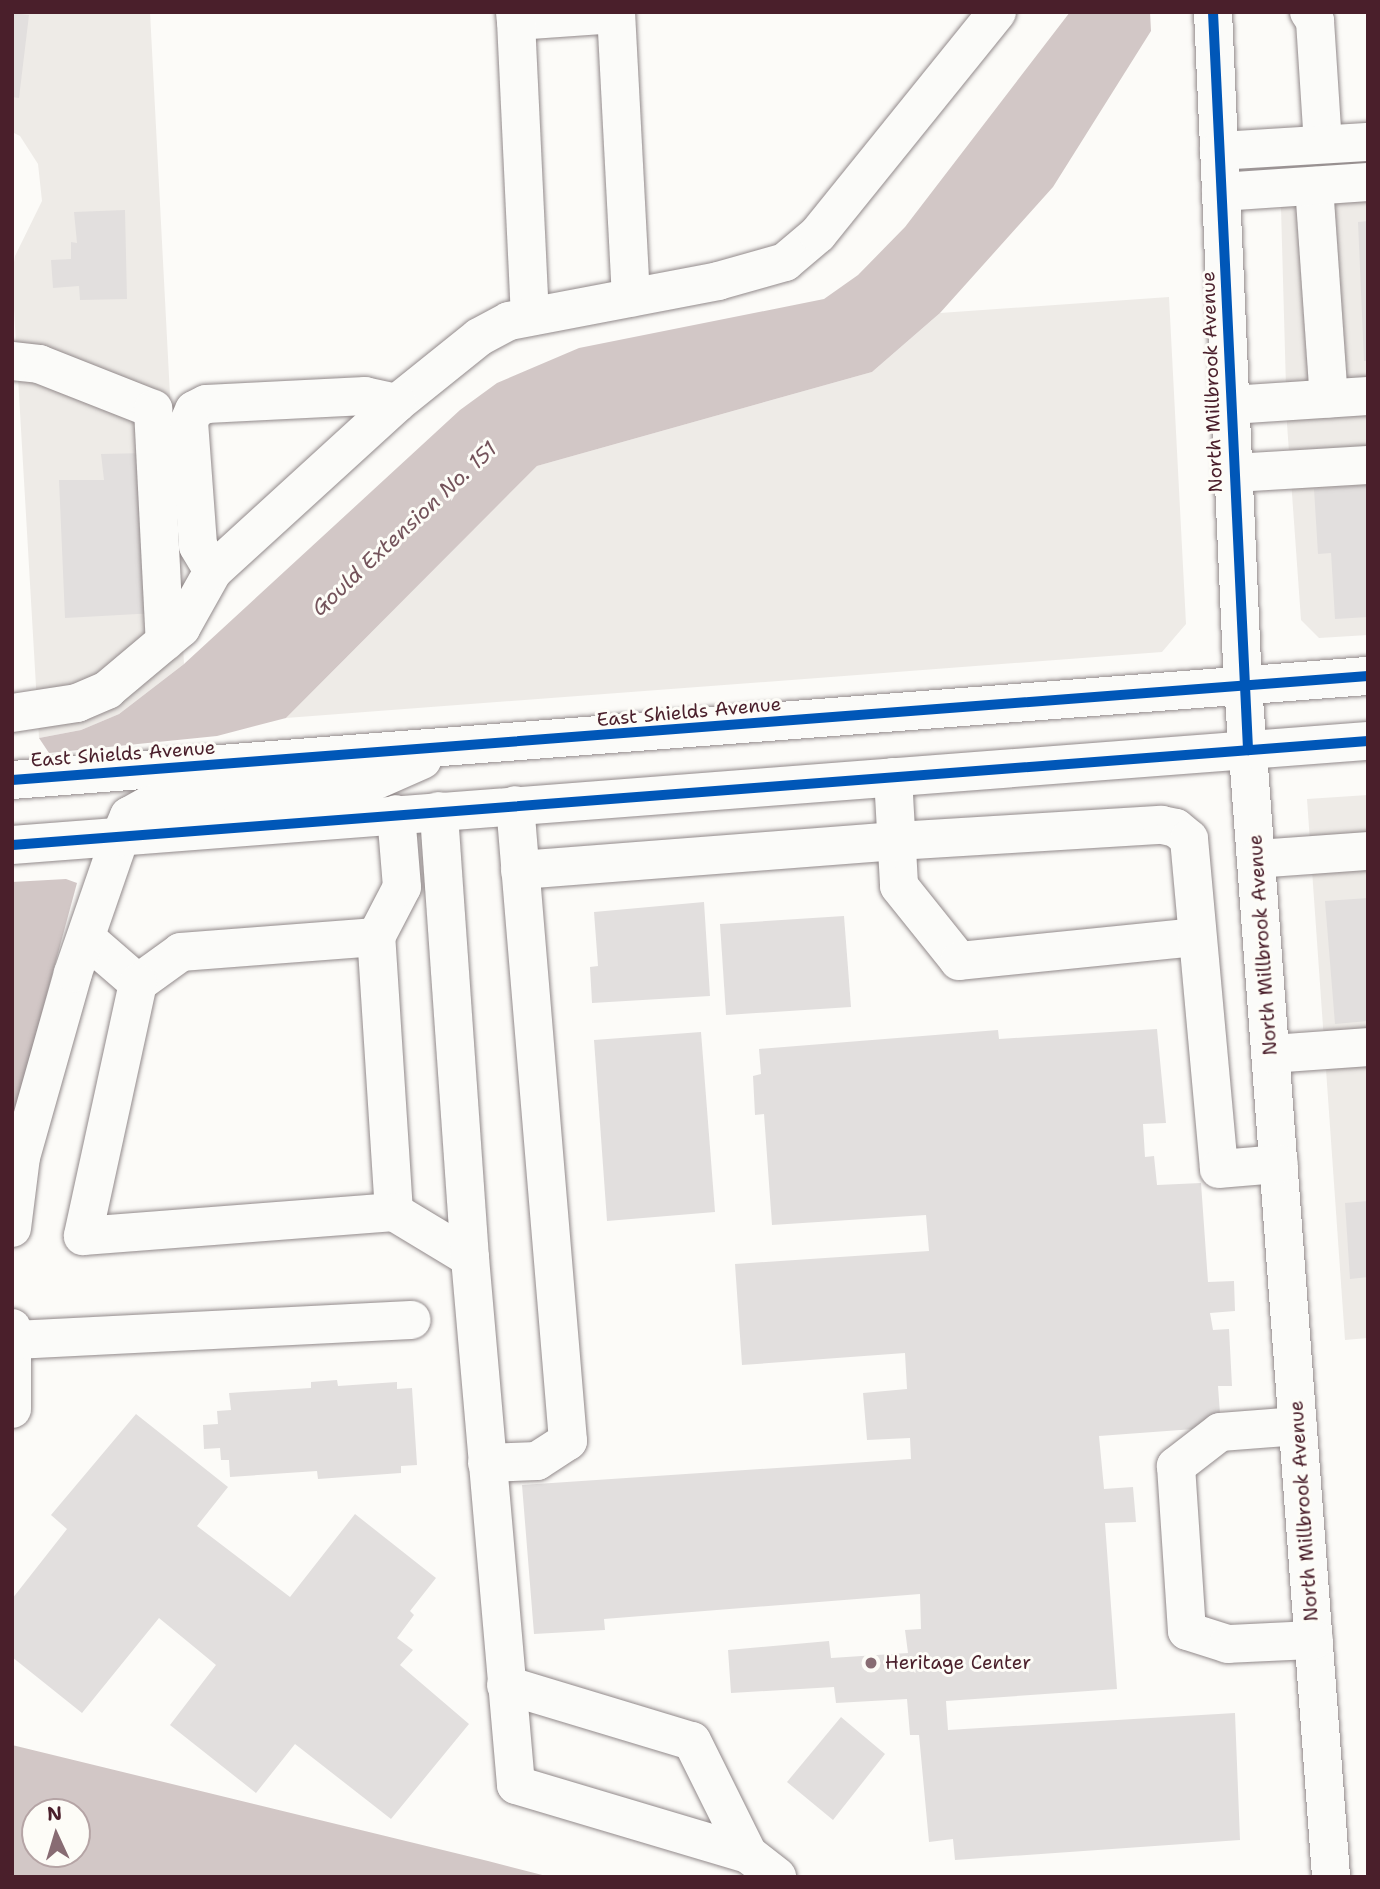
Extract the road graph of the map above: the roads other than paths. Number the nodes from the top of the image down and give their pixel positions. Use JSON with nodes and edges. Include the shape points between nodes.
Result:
{"nodes":[{"id":1,"x":997,"y":12,"type":"edge"},
{"id":2,"x":1213,"y":12,"type":"edge"},
{"id":3,"x":1309,"y":12,"type":"edge"},
{"id":4,"x":616,"y":13,"type":"edge"},
{"id":5,"x":516,"y":17,"type":"edge"},
{"id":6,"x":1368,"y":142,"type":"edge"},
{"id":7,"x":1323,"y":145,"type":"junction"},
{"id":8,"x":1219,"y":151,"type":"junction"},
{"id":9,"x":1340,"y":184,"type":"edge"},
{"id":10,"x":1221,"y":192,"type":"junction"},
{"id":11,"x":631,"y":298,"type":"junction"},
{"id":12,"x":530,"y":316,"type":"junction"},
{"id":13,"x":12,"y":361,"type":"edge"},
{"id":14,"x":1368,"y":396,"type":"edge"},
{"id":15,"x":1329,"y":398,"type":"junction"},
{"id":16,"x":397,"y":403,"type":"junction"},
{"id":17,"x":1231,"y":405,"type":"junction"},
{"id":18,"x":1368,"y":465,"type":"edge"},
{"id":19,"x":1234,"y":474,"type":"junction"},
{"id":20,"x":213,"y":571,"type":"junction"},
{"id":21,"x":165,"y":642,"type":"junction"},
{"id":22,"x":1368,"y":676,"type":"edge"},
{"id":23,"x":1242,"y":686,"type":"junction"},
{"id":24,"x":12,"y":713,"type":"edge"},
{"id":25,"x":1368,"y":741,"type":"edge"},
{"id":26,"x":447,"y":749,"type":"junction"},
{"id":27,"x":1248,"y":750,"type":"junction"},
{"id":28,"x":893,"y":777,"type":"junction"},
{"id":29,"x":12,"y":780,"type":"edge"},
{"id":30,"x":514,"y":805,"type":"junction"},
{"id":31,"x":439,"y":811,"type":"junction"},
{"id":32,"x":396,"y":814,"type":"junction"},
{"id":33,"x":120,"y":837,"type":"junction"},
{"id":34,"x":897,"y":841,"type":"junction"},
{"id":35,"x":12,"y":845,"type":"edge"},
{"id":36,"x":1368,"y":851,"type":"edge"},
{"id":37,"x":1256,"y":859,"type":"junction"},
{"id":38,"x":520,"y":870,"type":"junction"},
{"id":39,"x":376,"y":937,"type":"junction"},
{"id":40,"x":1196,"y":937,"type":"junction"},
{"id":41,"x":87,"y":939,"type":"junction"},
{"id":42,"x":138,"y":983,"type":"junction"},
{"id":43,"x":1368,"y":1047,"type":"edge"},
{"id":44,"x":1271,"y":1054,"type":"junction"},
{"id":45,"x":1279,"y":1164,"type":"junction"},
{"id":46,"x":394,"y":1212,"type":"junction"},
{"id":47,"x":12,"y":1228,"type":"edge"},
{"id":48,"x":470,"y":1258,"type":"junction"},
{"id":49,"x":411,"y":1320,"type":"dead end"},
{"id":50,"x":13,"y":1334,"type":"edge"},
{"id":51,"x":12,"y":1409,"type":"edge"},
{"id":52,"x":1298,"y":1426,"type":"junction"},
{"id":53,"x":487,"y":1464,"type":"junction"},
{"id":54,"x":1314,"y":1640,"type":"junction"},
{"id":55,"x":506,"y":1685,"type":"junction"},
{"id":56,"x":748,"y":1854,"type":"junction"},
{"id":57,"x":777,"y":1877,"type":"edge"},
{"id":58,"x":1331,"y":1877,"type":"edge"}],
"edges":[{"from":1,"to":11,"type":"main road","via":[[818,234],[785,261]]},
{"from":2,"to":8,"type":"main road","name":"North Millbrook Avenue"},
{"from":3,"to":7,"type":"main road","via":[[1315,21]]},
{"from":4,"to":5,"type":"main road"},
{"from":4,"to":11,"type":"main road"},
{"from":5,"to":12,"type":"main road"},
{"from":6,"to":7,"type":"main road"},
{"from":7,"to":8,"type":"main road"},
{"from":8,"to":10,"type":"main road","name":"North Millbrook Avenue"},
{"from":9,"to":10,"type":"main road"},
{"from":9,"to":15,"type":"main road"},
{"from":10,"to":17,"type":"main road","name":"North Millbrook Avenue"},
{"from":11,"to":12,"type":"main road"},
{"from":12,"to":16,"type":"main road","via":[[494,327]]},
{"from":13,"to":21,"type":"main road","via":[[40,364],[153,409]]},
{"from":14,"to":15,"type":"main road"},
{"from":15,"to":17,"type":"main road"},
{"from":16,"to":20,"type":"main road"},
{"from":16,"to":20,"type":"main road","via":[[365,396],[206,404],[194,410],[189,422],[198,547]]},
{"from":17,"to":19,"type":"main road","name":"North Millbrook Avenue"},
{"from":18,"to":19,"type":"main road"},
{"from":19,"to":23,"type":"main road","name":"North Millbrook Avenue"},
{"from":20,"to":21,"type":"main road","via":[[181,628]]},
{"from":21,"to":24,"type":"main road","via":[[107,690],[77,703]]},
{"from":22,"to":23,"type":"main road","name":"East Shields Avenue"},
{"from":23,"to":26,"type":"main road","name":"East Shields Avenue"},
{"from":23,"to":27,"type":"main road","name":"North Millbrook Avenue"},
{"from":25,"to":27,"type":"main road"},
{"from":26,"to":29,"type":"main road","name":"East Shields Avenue"},
{"from":26,"to":33,"type":"main road","via":[[361,787],[149,805],[130,817]]},
{"from":27,"to":28,"type":"main road"},
{"from":27,"to":37,"type":"main road","name":"North Millbrook Avenue"},
{"from":28,"to":30,"type":"main road"},
{"from":28,"to":34,"type":"main road"},
{"from":30,"to":31,"type":"main road"},
{"from":30,"to":38,"type":"main road"},
{"from":31,"to":32,"type":"main road"},
{"from":31,"to":48,"type":"main road"},
{"from":32,"to":33,"type":"main road"},
{"from":32,"to":39,"type":"main road","via":[[402,887]]},
{"from":33,"to":35,"type":"main road"},
{"from":33,"to":41,"type":"main road"},
{"from":34,"to":38,"type":"main road"},
{"from":34,"to":40,"type":"main road","via":[[899,886],[959,961]]},
{"from":34,"to":40,"type":"main road","via":[[1161,825],[1176,828],[1189,839]]},
{"from":36,"to":37,"type":"main road"},
{"from":37,"to":44,"type":"main road","name":"North Millbrook Avenue"},
{"from":38,"to":53,"type":"main road","via":[[568,1441],[537,1461]]},
{"from":39,"to":42,"type":"main road","via":[[181,952]]},
{"from":39,"to":46,"type":"main road"},
{"from":40,"to":45,"type":"main road","via":[[1219,1169]]},
{"from":41,"to":42,"type":"main road"},
{"from":41,"to":47,"type":"main road","via":[[21,1157]]},
{"from":42,"to":46,"type":"main road","via":[[83,1236]]},
{"from":43,"to":44,"type":"main road"},
{"from":44,"to":45,"type":"main road","name":"North Millbrook Avenue"},
{"from":45,"to":52,"type":"main road","name":"North Millbrook Avenue"},
{"from":46,"to":48,"type":"main road"},
{"from":48,"to":53,"type":"main road"},
{"from":49,"to":50,"type":"main road"},
{"from":50,"to":51,"type":"main road"},
{"from":52,"to":54,"type":"main road","name":"North Millbrook Avenue"},
{"from":52,"to":54,"type":"main road","via":[[1220,1432],[1176,1466],[1187,1631],[1228,1644]]},
{"from":53,"to":55,"type":"main road"},
{"from":54,"to":58,"type":"main road","name":"North Millbrook Avenue"},
{"from":55,"to":56,"type":"main road","via":[[692,1741]]},
{"from":55,"to":56,"type":"main road","via":[[516,1785]]},
{"from":56,"to":57,"type":"main road"}]}
